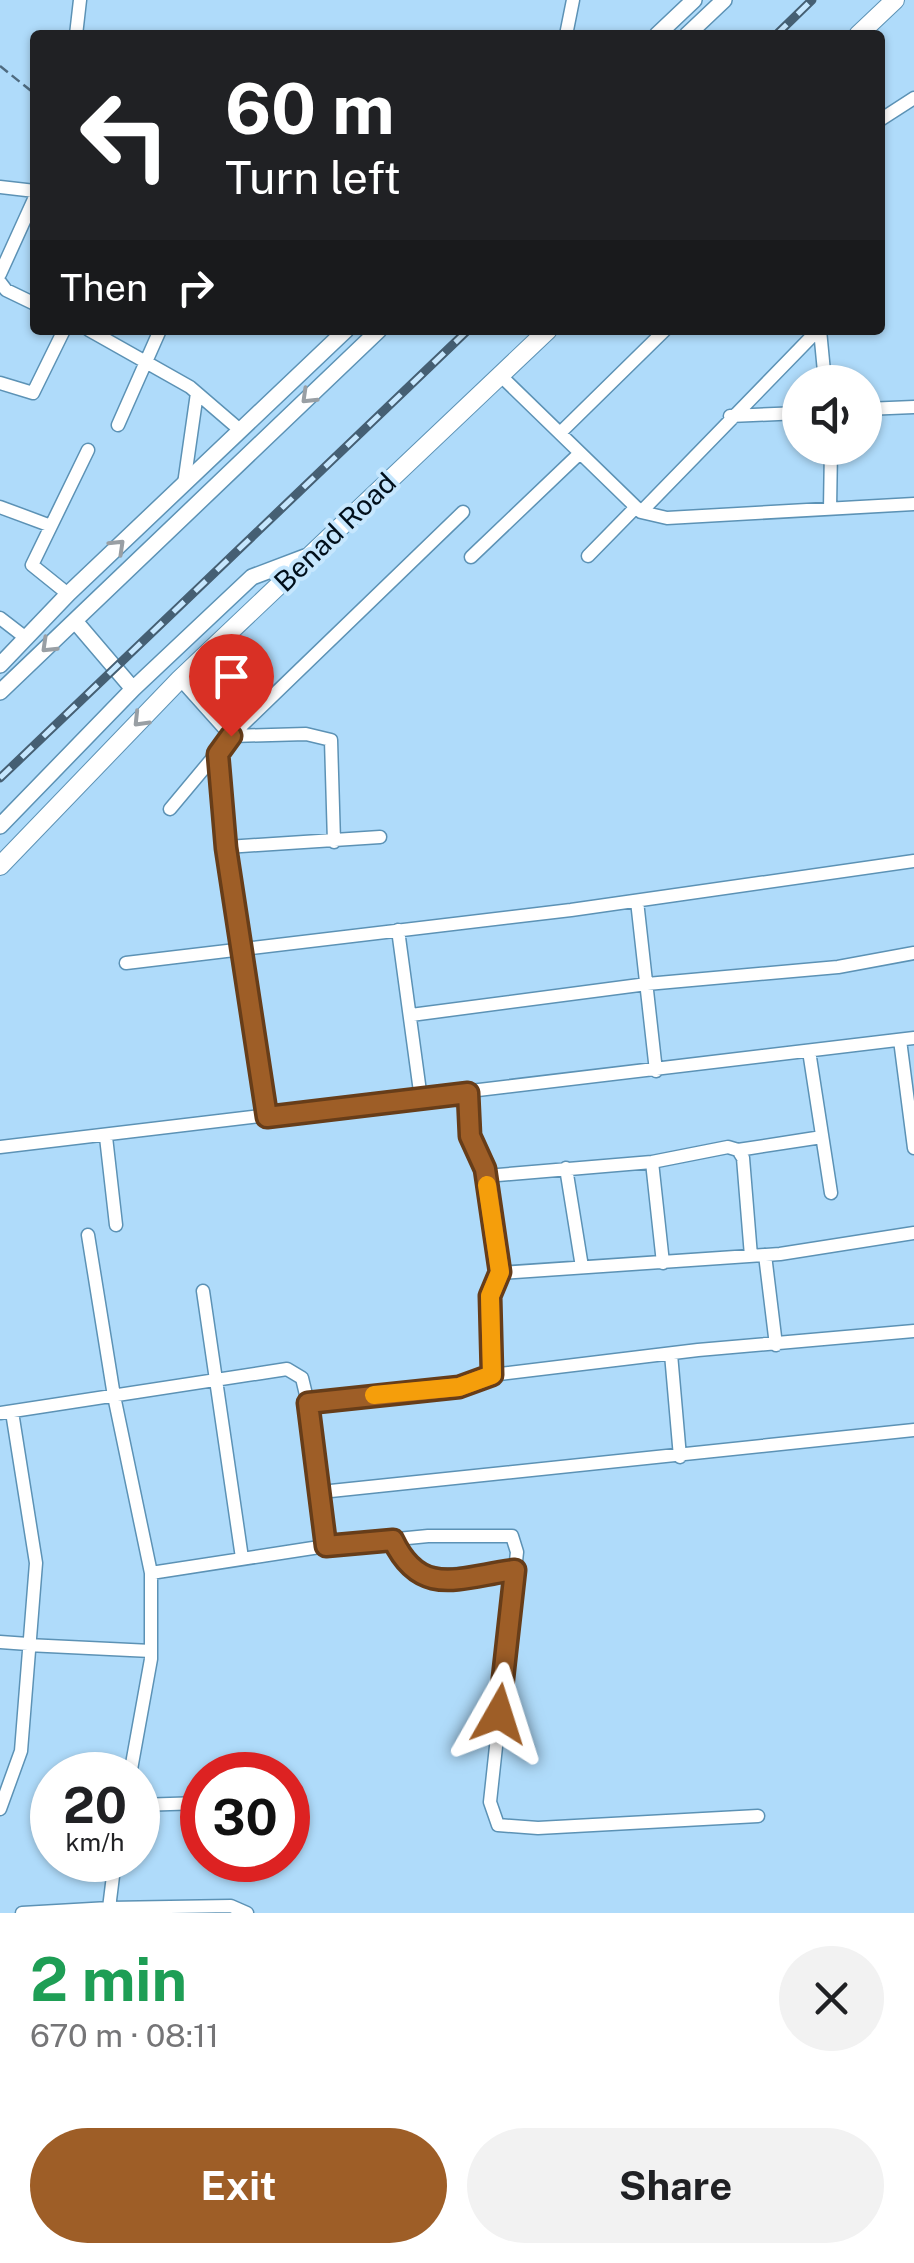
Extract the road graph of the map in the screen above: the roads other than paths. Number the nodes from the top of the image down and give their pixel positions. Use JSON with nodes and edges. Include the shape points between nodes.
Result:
{"nodes":[{"id":1,"x":80,"y":0,"type":"edge"},
{"id":2,"x":572,"y":0,"type":"edge"},
{"id":3,"x":694,"y":0,"type":"edge"},
{"id":4,"x":724,"y":0,"type":"edge"},
{"id":5,"x":895,"y":0,"type":"edge"},
{"id":6,"x":77,"y":30,"type":"edge"},
{"id":7,"x":567,"y":30,"type":"edge"},
{"id":8,"x":662,"y":30,"type":"edge"},
{"id":9,"x":692,"y":30,"type":"edge"},
{"id":10,"x":863,"y":30,"type":"edge"},
{"id":11,"x":914,"y":98,"type":"edge"},
{"id":12,"x":885,"y":117,"type":"edge"},
{"id":13,"x":0,"y":188,"type":"edge"},
{"id":14,"x":30,"y":193,"type":"edge"},
{"id":15,"x":30,"y":205,"type":"edge"},
{"id":16,"x":0,"y":274,"type":"edge"},
{"id":17,"x":0,"y":282,"type":"edge"},
{"id":18,"x":30,"y":302,"type":"edge"},
{"id":19,"x":61,"y":335,"type":"edge"},
{"id":20,"x":98,"y":335,"type":"edge"},
{"id":21,"x":157,"y":335,"type":"edge"},
{"id":22,"x":341,"y":335,"type":"edge"},
{"id":23,"x":374,"y":335,"type":"edge"},
{"id":24,"x":543,"y":335,"type":"edge"},
{"id":25,"x":661,"y":335,"type":"edge"},
{"id":26,"x":814,"y":335,"type":"edge"},
{"id":27,"x":820,"y":335,"type":"edge"},
{"id":28,"x":144,"y":359,"type":"junction"},
{"id":29,"x":824,"y":365,"type":"edge"},
{"id":30,"x":500,"y":375,"type":"junction"},
{"id":31,"x":0,"y":382,"type":"edge"},
{"id":32,"x":197,"y":394,"type":"junction"},
{"id":33,"x":914,"y":407,"type":"edge"},
{"id":34,"x":882,"y":408,"type":"edge"},
{"id":35,"x":782,"y":413,"type":"edge"},
{"id":36,"x":730,"y":416,"type":"junction"},
{"id":37,"x":118,"y":425,"type":"dead end"},
{"id":38,"x":240,"y":430,"type":"junction"},
{"id":39,"x":560,"y":433,"type":"junction"},
{"id":40,"x":88,"y":450,"type":"dead end"},
{"id":41,"x":580,"y":454,"type":"junction"},
{"id":42,"x":831,"y":465,"type":"edge"},
{"id":43,"x":184,"y":484,"type":"junction"},
{"id":44,"x":914,"y":504,"type":"edge"},
{"id":45,"x":0,"y":507,"type":"edge"},
{"id":46,"x":830,"y":509,"type":"junction"},
{"id":47,"x":639,"y":510,"type":"junction"},
{"id":48,"x":463,"y":512,"type":"dead end"},
{"id":49,"x":51,"y":526,"type":"junction"},
{"id":50,"x":311,"y":555,"type":"junction"},
{"id":51,"x":588,"y":556,"type":"dead end"},
{"id":52,"x":472,"y":557,"type":"dead end"},
{"id":53,"x":68,"y":594,"type":"junction"},
{"id":54,"x":0,"y":618,"type":"edge"},
{"id":55,"x":75,"y":620,"type":"junction"},
{"id":56,"x":26,"y":638,"type":"junction"},
{"id":57,"x":0,"y":664,"type":"edge"},
{"id":58,"x":180,"y":678,"type":"junction"},
{"id":59,"x":132,"y":689,"type":"junction"},
{"id":60,"x":0,"y":692,"type":"edge"},
{"id":61,"x":231,"y":736,"type":"junction"},
{"id":62,"x":218,"y":754,"type":"junction"},
{"id":63,"x":170,"y":809,"type":"dead end"},
{"id":64,"x":0,"y":826,"type":"edge"},
{"id":65,"x":380,"y":837,"type":"dead end"},
{"id":66,"x":334,"y":842,"type":"junction"},
{"id":67,"x":226,"y":848,"type":"junction"},
{"id":68,"x":914,"y":862,"type":"edge"},
{"id":69,"x":0,"y":866,"type":"edge"},
{"id":70,"x":637,"y":901,"type":"junction"},
{"id":71,"x":398,"y":930,"type":"junction"},
{"id":72,"x":244,"y":951,"type":"junction"},
{"id":73,"x":914,"y":953,"type":"edge"},
{"id":74,"x":126,"y":962,"type":"dead end"},
{"id":75,"x":647,"y":984,"type":"junction"},
{"id":76,"x":411,"y":1015,"type":"junction"},
{"id":77,"x":907,"y":1039,"type":"edge"},
{"id":78,"x":808,"y":1051,"type":"junction"},
{"id":79,"x":656,"y":1070,"type":"junction"},
{"id":80,"x":468,"y":1093,"type":"junction"},
{"id":81,"x":421,"y":1099,"type":"junction"},
{"id":82,"x":267,"y":1117,"type":"junction"},
{"id":83,"x":106,"y":1137,"type":"junction"},
{"id":84,"x":822,"y":1137,"type":"junction"},
{"id":85,"x":0,"y":1147,"type":"edge"},
{"id":86,"x":914,"y":1148,"type":"edge"},
{"id":87,"x":738,"y":1150,"type":"junction"},
{"id":88,"x":652,"y":1162,"type":"junction"},
{"id":89,"x":566,"y":1168,"type":"junction"},
{"id":90,"x":486,"y":1176,"type":"junction"},
{"id":91,"x":831,"y":1193,"type":"dead end"},
{"id":92,"x":116,"y":1224,"type":"dead end"},
{"id":93,"x":914,"y":1233,"type":"edge"},
{"id":94,"x":88,"y":1235,"type":"dead end"},
{"id":95,"x":758,"y":1255,"type":"junction"},
{"id":96,"x":663,"y":1263,"type":"junction"},
{"id":97,"x":582,"y":1267,"type":"junction"},
{"id":98,"x":500,"y":1272,"type":"junction"},
{"id":99,"x":203,"y":1290,"type":"dead end"},
{"id":100,"x":914,"y":1331,"type":"edge"},
{"id":101,"x":776,"y":1345,"type":"junction"},
{"id":102,"x":671,"y":1354,"type":"junction"},
{"id":103,"x":492,"y":1375,"type":"junction"},
{"id":104,"x":214,"y":1381,"type":"junction"},
{"id":105,"x":114,"y":1396,"type":"junction"},
{"id":106,"x":308,"y":1403,"type":"junction"},
{"id":107,"x":6,"y":1413,"type":"edge"},
{"id":108,"x":914,"y":1430,"type":"edge"},
{"id":109,"x":680,"y":1457,"type":"junction"},
{"id":110,"x":321,"y":1492,"type":"junction"},
{"id":111,"x":393,"y":1540,"type":"junction"},
{"id":112,"x":326,"y":1546,"type":"junction"},
{"id":113,"x":242,"y":1558,"type":"junction"},
{"id":114,"x":515,"y":1570,"type":"junction"},
{"id":115,"x":150,"y":1573,"type":"junction"},
{"id":116,"x":0,"y":1642,"type":"edge"},
{"id":117,"x":28,"y":1644,"type":"junction"},
{"id":118,"x":151,"y":1651,"type":"junction"},
{"id":119,"x":134,"y":1752,"type":"edge"},
{"id":120,"x":0,"y":1809,"type":"edge"},
{"id":121,"x":758,"y":1816,"type":"dead end"},
{"id":122,"x":112,"y":1882,"type":"edge"},
{"id":123,"x":109,"y":1908,"type":"junction"},
{"id":124,"x":22,"y":1913,"type":"edge"},
{"id":125,"x":246,"y":1913,"type":"edge"}],
"edges":[{"from":1,"to":6,"type":"street"},
{"from":2,"to":7,"type":"street"},
{"from":3,"to":8,"type":"street"},
{"from":4,"to":9,"type":"street"},
{"from":5,"to":10,"type":"main road"},
{"from":11,"to":12,"type":"street"},
{"from":13,"to":14,"type":"street"},
{"from":15,"to":16,"type":"street"},
{"from":17,"to":18,"type":"street"},
{"from":19,"to":31,"type":"street","via":[[32,393]]},
{"from":20,"to":28,"type":"street"},
{"from":21,"to":28,"type":"street"},
{"from":22,"to":38,"type":"street"},
{"from":23,"to":55,"type":"street","one_way":true},
{"from":24,"to":30,"type":"main road","name":"Benad Road"},
{"from":25,"to":39,"type":"street"},
{"from":26,"to":36,"type":"street"},
{"from":27,"to":29,"type":"street"},
{"from":28,"to":32,"type":"street"},
{"from":28,"to":37,"type":"street"},
{"from":30,"to":39,"type":"street"},
{"from":30,"to":50,"type":"main road","name":"Benad Road"},
{"from":32,"to":38,"type":"street"},
{"from":32,"to":43,"type":"street"},
{"from":33,"to":34,"type":"street"},
{"from":35,"to":36,"type":"street"},
{"from":36,"to":47,"type":"street"},
{"from":38,"to":43,"type":"street"},
{"from":39,"to":41,"type":"street"},
{"from":40,"to":49,"type":"street"},
{"from":41,"to":47,"type":"street"},
{"from":41,"to":52,"type":"street"},
{"from":42,"to":46,"type":"street"},
{"from":53,"to":43,"type":"street","one_way":true},
{"from":44,"to":46,"type":"street"},
{"from":45,"to":49,"type":"street"},
{"from":46,"to":47,"type":"street","via":[[668,518]]},
{"from":47,"to":51,"type":"street"},
{"from":48,"to":61,"type":"street"},
{"from":49,"to":53,"type":"street","via":[[32,565]]},
{"from":50,"to":58,"type":"main road","name":"Benad Road"},
{"from":50,"to":59,"type":"street","via":[[252,577]]},
{"from":53,"to":56,"type":"street"},
{"from":54,"to":56,"type":"street"},
{"from":55,"to":59,"type":"street"},
{"from":55,"to":60,"type":"street","one_way":true},
{"from":56,"to":57,"type":"street"},
{"from":58,"to":61,"type":"street"},
{"from":58,"to":69,"type":"main road","name":"Benad Road","one_way":true},
{"from":59,"to":64,"type":"street"},
{"from":61,"to":62,"type":"street"},
{"from":61,"to":66,"type":"street","via":[[331,740]]},
{"from":62,"to":63,"type":"street"},
{"from":62,"to":67,"type":"street"},
{"from":65,"to":66,"type":"street"},
{"from":66,"to":67,"type":"street"},
{"from":67,"to":72,"type":"street"},
{"from":68,"to":70,"type":"street"},
{"from":70,"to":71,"type":"street"},
{"from":70,"to":75,"type":"street"},
{"from":71,"to":72,"type":"street"},
{"from":71,"to":76,"type":"street"},
{"from":72,"to":74,"type":"street"},
{"from":72,"to":82,"type":"street"},
{"from":73,"to":75,"type":"street","via":[[838,968]]},
{"from":75,"to":76,"type":"street"},
{"from":75,"to":79,"type":"street"},
{"from":76,"to":81,"type":"street"},
{"from":77,"to":78,"type":"street"},
{"from":77,"to":86,"type":"street"},
{"from":78,"to":79,"type":"street"},
{"from":78,"to":84,"type":"street"},
{"from":79,"to":80,"type":"street"},
{"from":80,"to":81,"type":"street"},
{"from":80,"to":90,"type":"street","via":[[470,1136]]},
{"from":81,"to":82,"type":"street"},
{"from":82,"to":83,"type":"street"},
{"from":83,"to":85,"type":"street"},
{"from":83,"to":92,"type":"street"},
{"from":84,"to":87,"type":"street"},
{"from":84,"to":91,"type":"street"},
{"from":87,"to":88,"type":"street"},
{"from":87,"to":95,"type":"street"},
{"from":88,"to":89,"type":"street"},
{"from":88,"to":96,"type":"street"},
{"from":89,"to":90,"type":"street"},
{"from":89,"to":97,"type":"street"},
{"from":90,"to":98,"type":"street"},
{"from":93,"to":95,"type":"street"},
{"from":94,"to":105,"type":"street"},
{"from":95,"to":96,"type":"street"},
{"from":95,"to":101,"type":"street"},
{"from":96,"to":97,"type":"street"},
{"from":97,"to":98,"type":"street"},
{"from":98,"to":103,"type":"street","via":[[490,1296]]},
{"from":99,"to":104,"type":"street"},
{"from":100,"to":101,"type":"street"},
{"from":101,"to":102,"type":"street"},
{"from":102,"to":103,"type":"street"},
{"from":102,"to":109,"type":"street"},
{"from":103,"to":106,"type":"street","via":[[459,1387]]},
{"from":104,"to":105,"type":"street"},
{"from":104,"to":106,"type":"street","via":[[298,1372]]},
{"from":104,"to":113,"type":"street"},
{"from":105,"to":107,"type":"street"},
{"from":105,"to":115,"type":"street"},
{"from":106,"to":110,"type":"street"},
{"from":107,"to":117,"type":"street","via":[[36,1563]]},
{"from":108,"to":109,"type":"street"},
{"from":109,"to":110,"type":"street"},
{"from":110,"to":112,"type":"street"},
{"from":111,"to":112,"type":"street"},
{"from":111,"to":114,"type":"street","via":[[420,1577]]},
{"from":111,"to":114,"type":"street","via":[[512,1536]]},
{"from":112,"to":113,"type":"street"},
{"from":113,"to":115,"type":"street"},
{"from":114,"to":121,"type":"street","via":[[490,1802],[498,1825]]},
{"from":115,"to":118,"type":"street"},
{"from":116,"to":117,"type":"street"},
{"from":117,"to":118,"type":"street"},
{"from":117,"to":120,"type":"street","via":[[21,1752]]},
{"from":118,"to":119,"type":"street"},
{"from":122,"to":123,"type":"street"},
{"from":123,"to":124,"type":"street"},
{"from":123,"to":125,"type":"street","via":[[230,1906]]}]}
